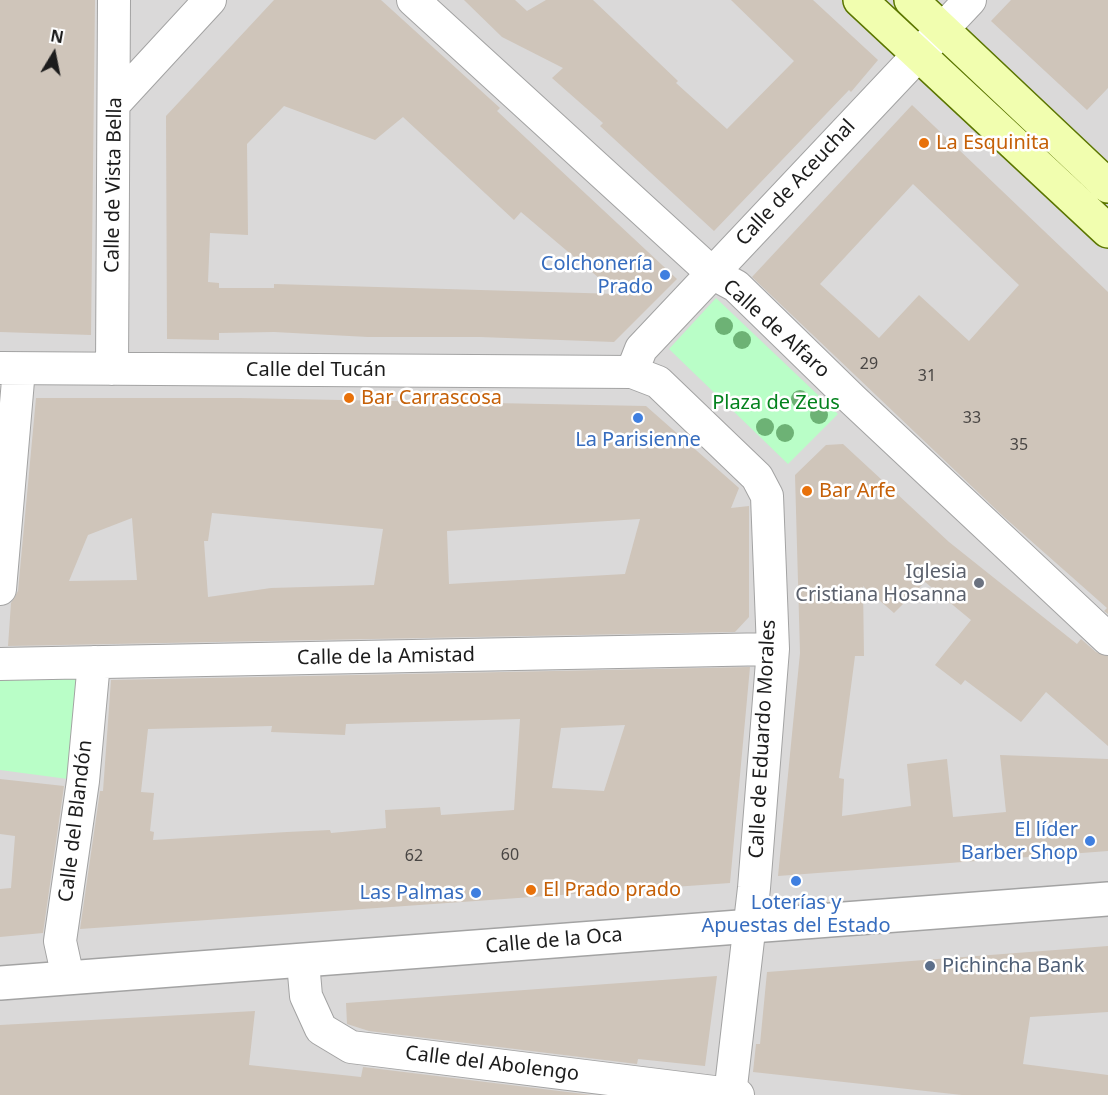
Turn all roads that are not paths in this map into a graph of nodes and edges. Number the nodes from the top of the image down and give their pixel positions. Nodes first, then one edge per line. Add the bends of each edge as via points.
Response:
1 (114, 0) edge
2 (210, 0) edge
3 (413, 0) edge
4 (860, 0) edge
5 (911, 0) edge
6 (970, 0) edge
7 (943, 30) junction
8 (919, 56) junction
9 (115, 104) junction
10 (1108, 186) edge
11 (1108, 231) edge
12 (712, 273) junction
13 (9, 368) edge
14 (112, 369) junction
15 (632, 372) junction
16 (0, 590) edge
17 (1108, 639) edge
18 (772, 649) junction
19 (94, 662) junction
20 (0, 664) edge
21 (1108, 899) edge
22 (750, 926) junction
23 (303, 962) junction
24 (68, 978) junction
25 (0, 983) edge
26 (733, 1095) edge

1 - 9 street, Calle de Vista Bella
2 - 9 street
3 - 12 street, Calle de Alfaro
4 - 8 main road
5 - 7 main road
6 - 7 street, Calle de Aceuchal
7 - 8 street, Calle de Aceuchal
7 - 10 main road
8 - 11 main road
8 - 12 street, Calle de Aceuchal
9 - 14 street, Calle de Vista Bella
12 - 15 street, Calle de Aceuchal via 641,349
12 - 17 street, Calle de Alfaro via 736,286
13 - 14 street, Calle del Tucán
13 - 16 street
14 - 15 street, Calle del Tucán
15 - 18 street, Calle de Eduardo Morales via 658,382 757,477 767,496
18 - 19 street, Calle de la Amistad
18 - 22 street, Calle de Eduardo Morales
19 - 20 street, Calle de la Amistad
19 - 24 street, Calle del Blandón via 83,781 60,940
21 - 22 street, Calle de la Oca
22 - 23 street, Calle de la Oca
22 - 26 street, Calle de Eduardo Morales
23 - 24 street, Calle de la Oca
23 - 26 street, Calle del Abolengo via 306,996 321,1029 351,1047
24 - 25 street, Calle de la Oca

